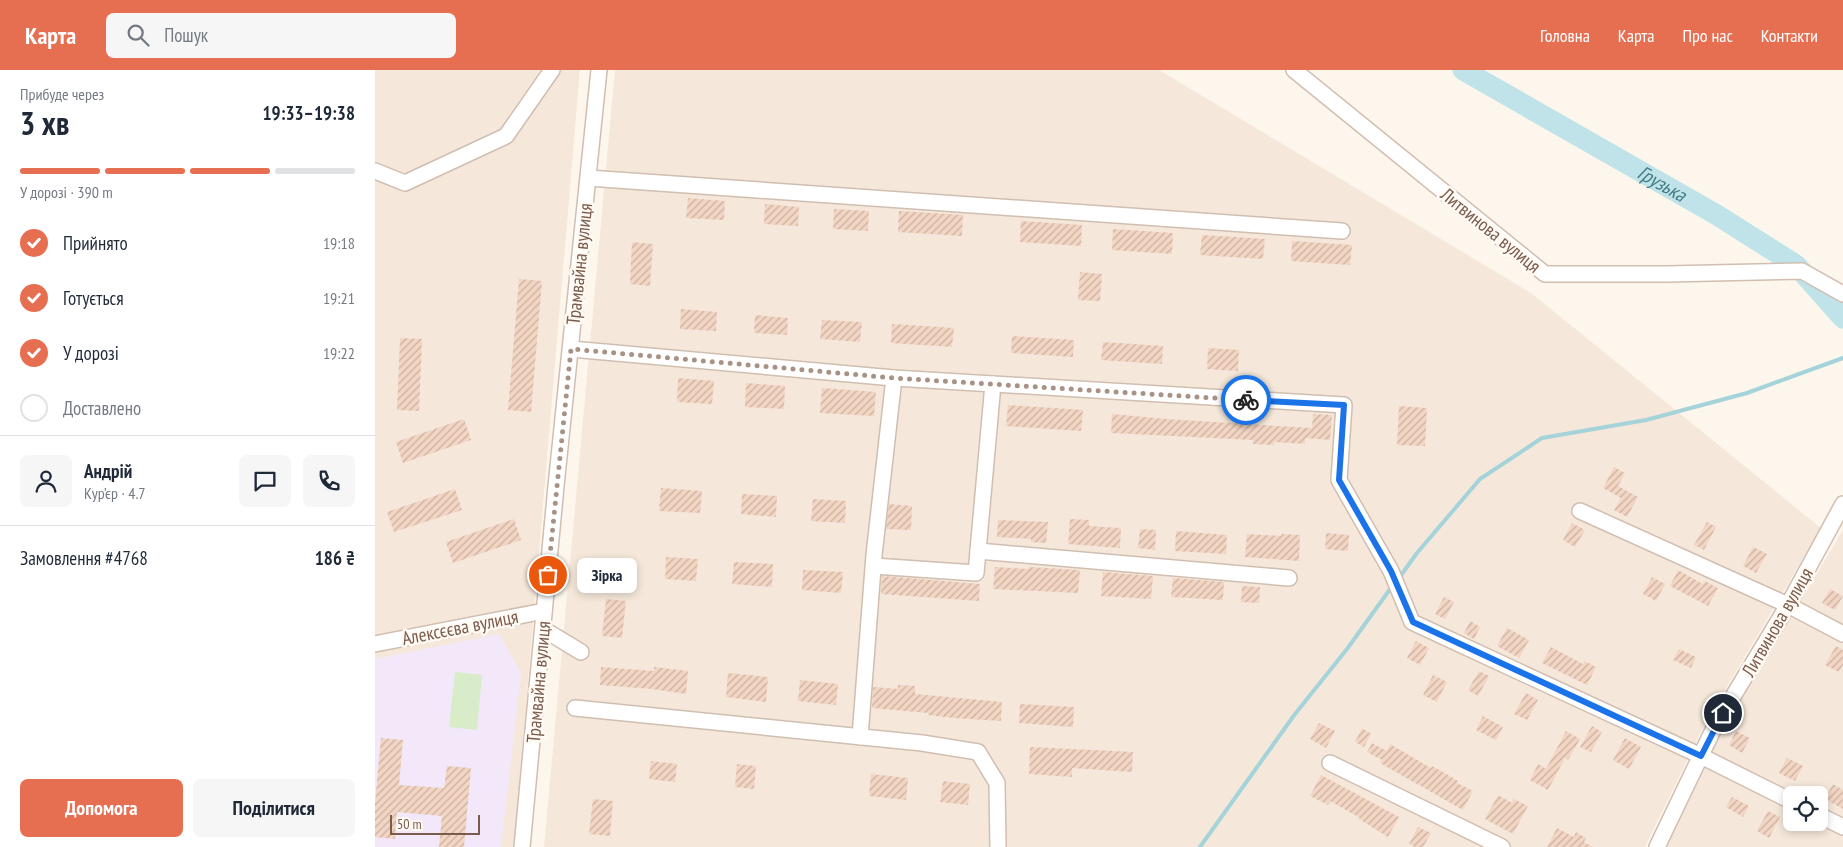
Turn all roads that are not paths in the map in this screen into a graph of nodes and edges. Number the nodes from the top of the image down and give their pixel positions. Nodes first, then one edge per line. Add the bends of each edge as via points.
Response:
1 (552, 70) edge
2 (599, 70) edge
3 (1294, 70) edge
4 (375, 171) edge
5 (588, 178) junction
6 (1342, 231) dead end
7 (1843, 294) edge
8 (571, 349) junction
9 (894, 378) junction
10 (993, 384) junction
11 (1843, 504) edge
12 (1580, 511) dead end
13 (979, 551) junction
14 (874, 566) junction
15 (1289, 578) dead end
16 (1788, 605) junction
17 (545, 611) junction
18 (543, 629) junction
19 (1843, 634) edge
20 (375, 644) edge
21 (581, 652) dead end
22 (575, 708) dead end
23 (860, 737) junction
24 (1701, 756) junction
25 (1330, 763) dead end
26 (1783, 797) edge
27 (1828, 820) edge
28 (1843, 827) edge
29 (522, 847) edge
30 (998, 847) edge
31 (1502, 847) edge
32 (1657, 847) edge

1 - 4 street via 506,136 405,183
2 - 5 street, Трамвайна вулиця
3 - 7 street, Литвинова вулиця via 1545,274 1802,271
5 - 6 street
5 - 8 street, Трамвайна вулиця
8 - 9 street
8 - 17 street, Трамвайна вулиця
9 - 10 street
9 - 14 street
10 - 13 street
10 - 24 street via 1344,405 1339,480 1391,571 1413,622
11 - 16 street, Литвинова вулиця
12 - 16 street
13 - 14 street via 976,573
13 - 15 street
14 - 23 street
16 - 19 street
16 - 24 street, Литвинова вулиця via 1714,728
17 - 18 street, Трамвайна вулиця
17 - 20 street, Алексєєва вулиця
18 - 21 street
18 - 29 street, Трамвайна вулиця
22 - 23 street
23 - 30 street via 978,752 997,783
24 - 26 street
24 - 32 street, Литвинова вулиця
25 - 31 street
27 - 28 street

